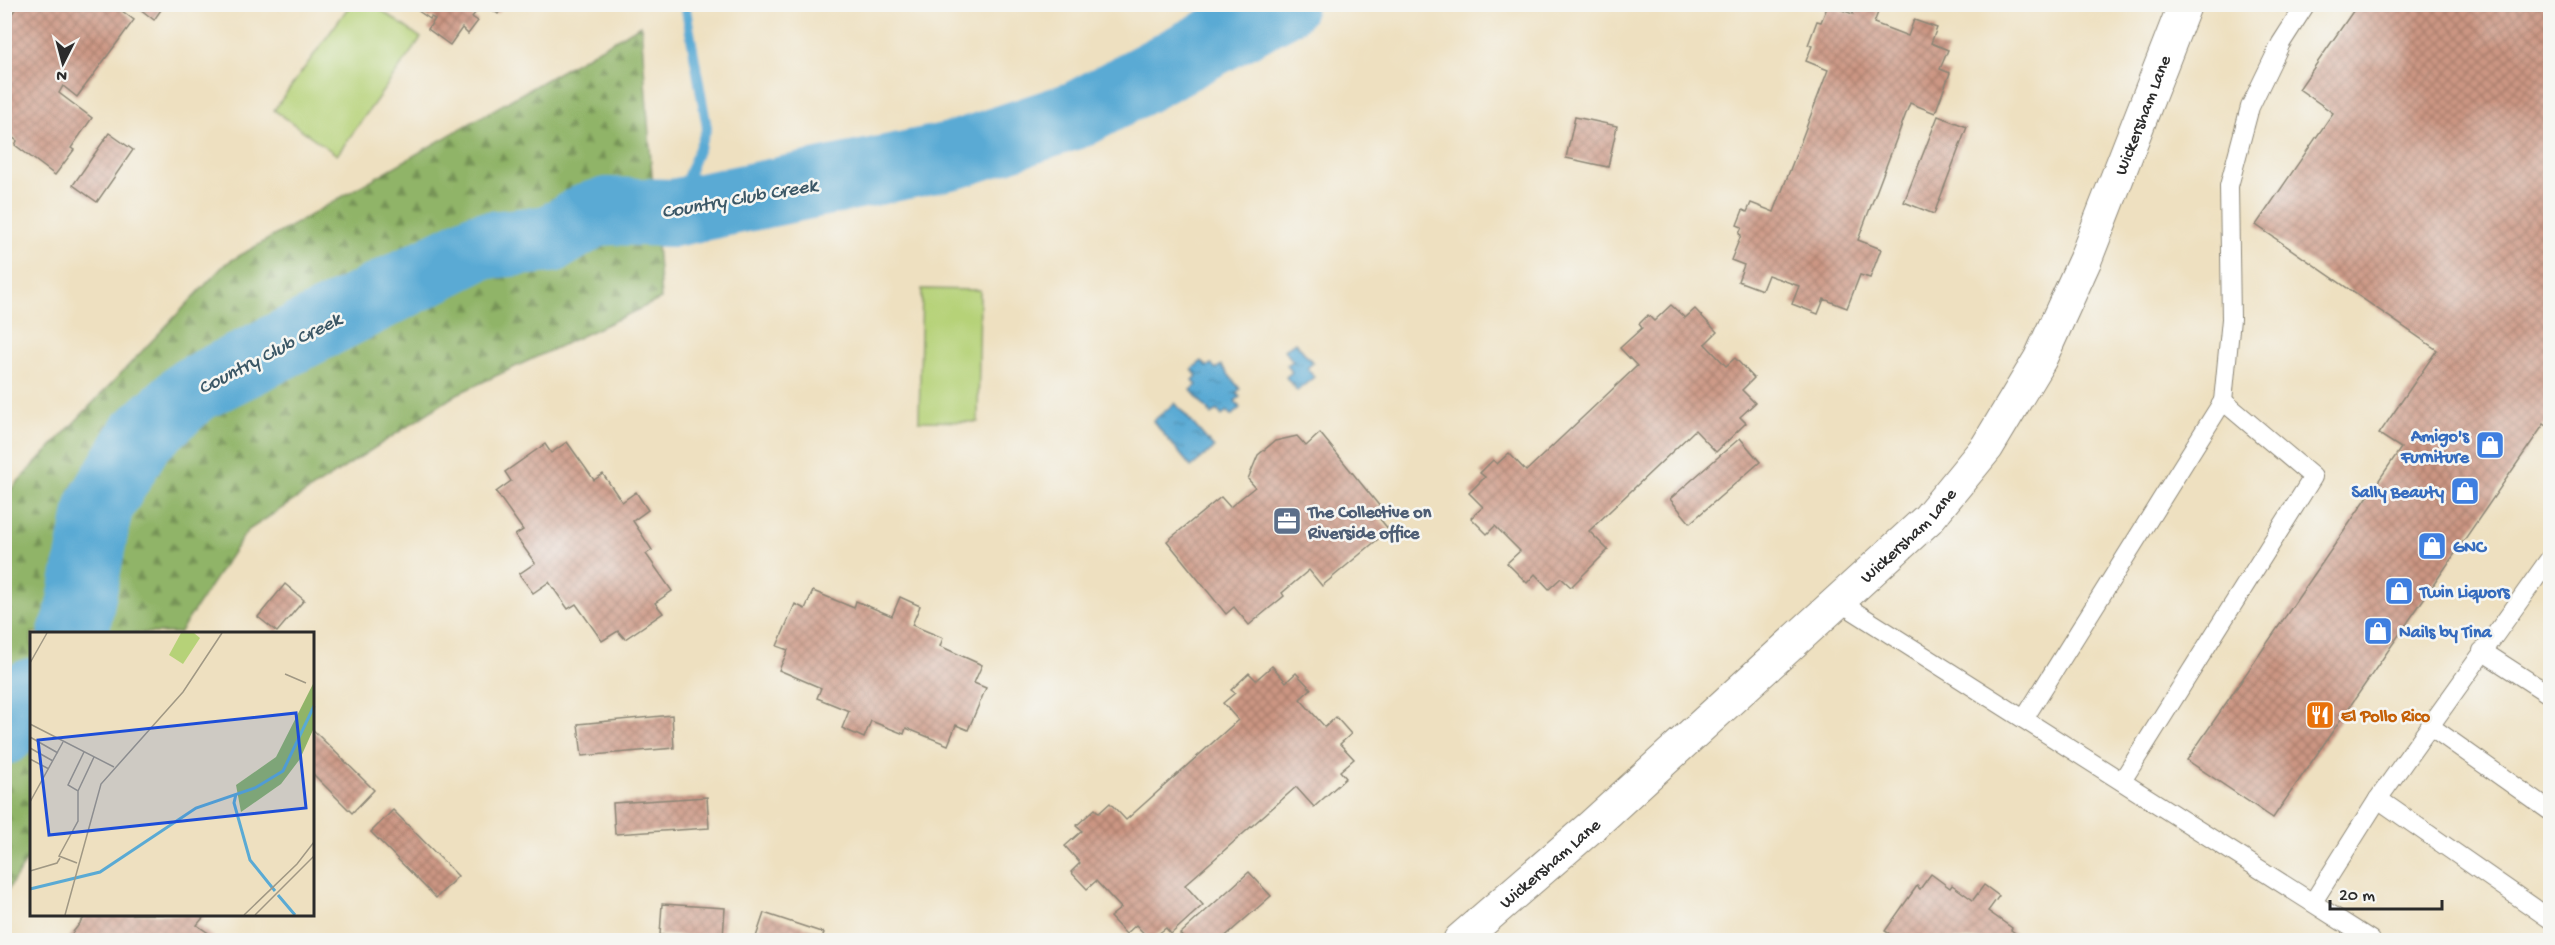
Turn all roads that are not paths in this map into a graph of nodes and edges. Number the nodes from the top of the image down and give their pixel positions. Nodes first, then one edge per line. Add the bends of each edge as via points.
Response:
1 (2186, 4) edge
2 (2306, 4) edge
3 (2223, 400) junction
4 (2550, 558) edge
5 (2544, 580) edge
6 (1838, 601) junction
7 (2482, 651) junction
8 (2550, 695) edge
9 (2024, 719) junction
10 (2430, 726) junction
11 (2122, 781) junction
12 (2378, 800) junction
13 (2550, 811) edge
14 (2313, 902) junction
15 (2550, 919) edge
16 (1460, 940) edge
17 (2371, 940) edge

1 - 6 street, Wickersham Lane via 2085,260 2040,360 1987,447 1928,519
2 - 3 lane via 2281,43 2250,107 2229,186 2231,319
3 - 9 lane
3 - 11 lane via 2313,477
4 - 5 lane
5 - 7 lane
6 - 9 lane
6 - 16 street, Wickersham Lane via 1593,825
7 - 8 lane
7 - 10 lane
9 - 11 lane
10 - 12 lane
10 - 13 lane
11 - 14 lane
12 - 14 lane
12 - 15 lane
14 - 17 lane

